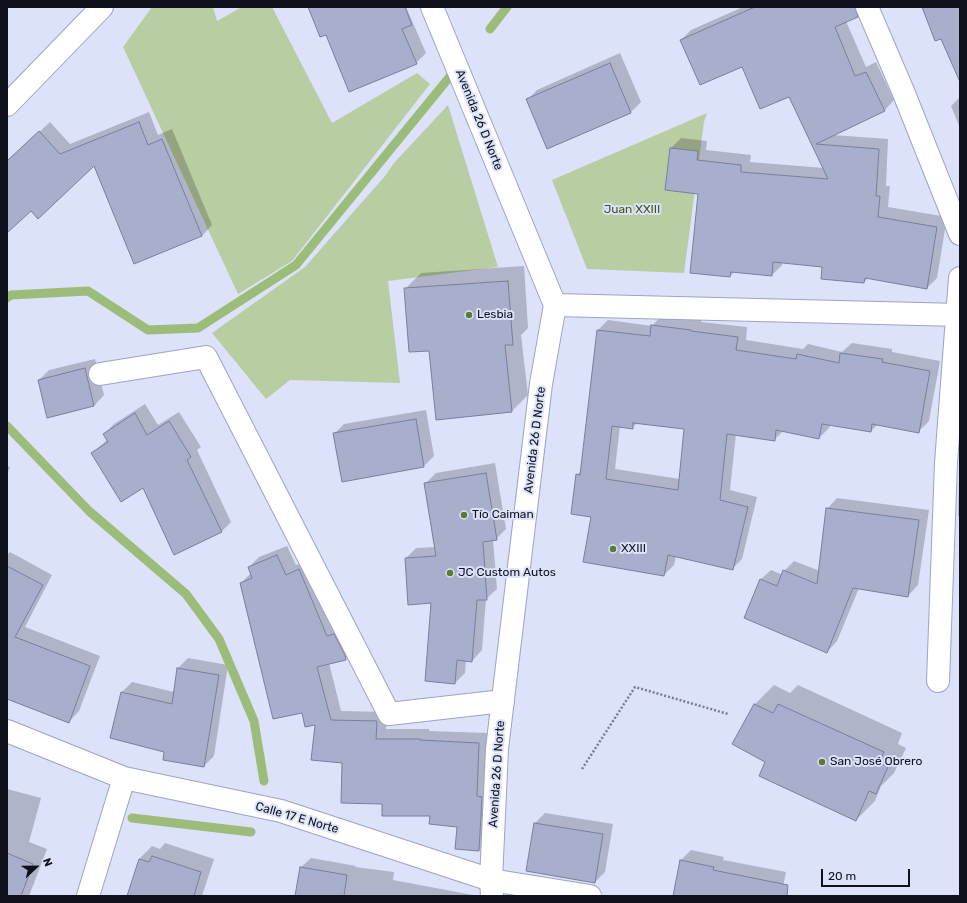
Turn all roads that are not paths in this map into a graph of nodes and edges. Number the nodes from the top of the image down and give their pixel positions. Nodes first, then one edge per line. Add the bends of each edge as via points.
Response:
1 (102, 7) edge
2 (432, 7) edge
3 (867, 7) edge
4 (7, 105) edge
5 (960, 234) edge
6 (960, 278) edge
7 (555, 305) junction
8 (958, 314) edge
9 (100, 374) dead end
10 (938, 680) dead end
11 (503, 701) junction
12 (7, 731) edge
13 (124, 778) junction
14 (492, 888) edge
15 (88, 896) edge
16 (590, 896) edge

1 - 4 street
2 - 7 street, Avenida 26 D Norte
3 - 5 street
6 - 8 street
7 - 8 street
7 - 11 street, Avenida 26 D Norte via 541,384
8 - 10 street via 946,463
9 - 11 street via 206,357 389,714
11 - 14 street, Avenida 26 D Norte via 497,749
12 - 13 street, Calle 17 E Norte
13 - 14 street, Calle 17 E Norte via 281,811
13 - 15 street
14 - 16 street, Calle 17 E Norte

